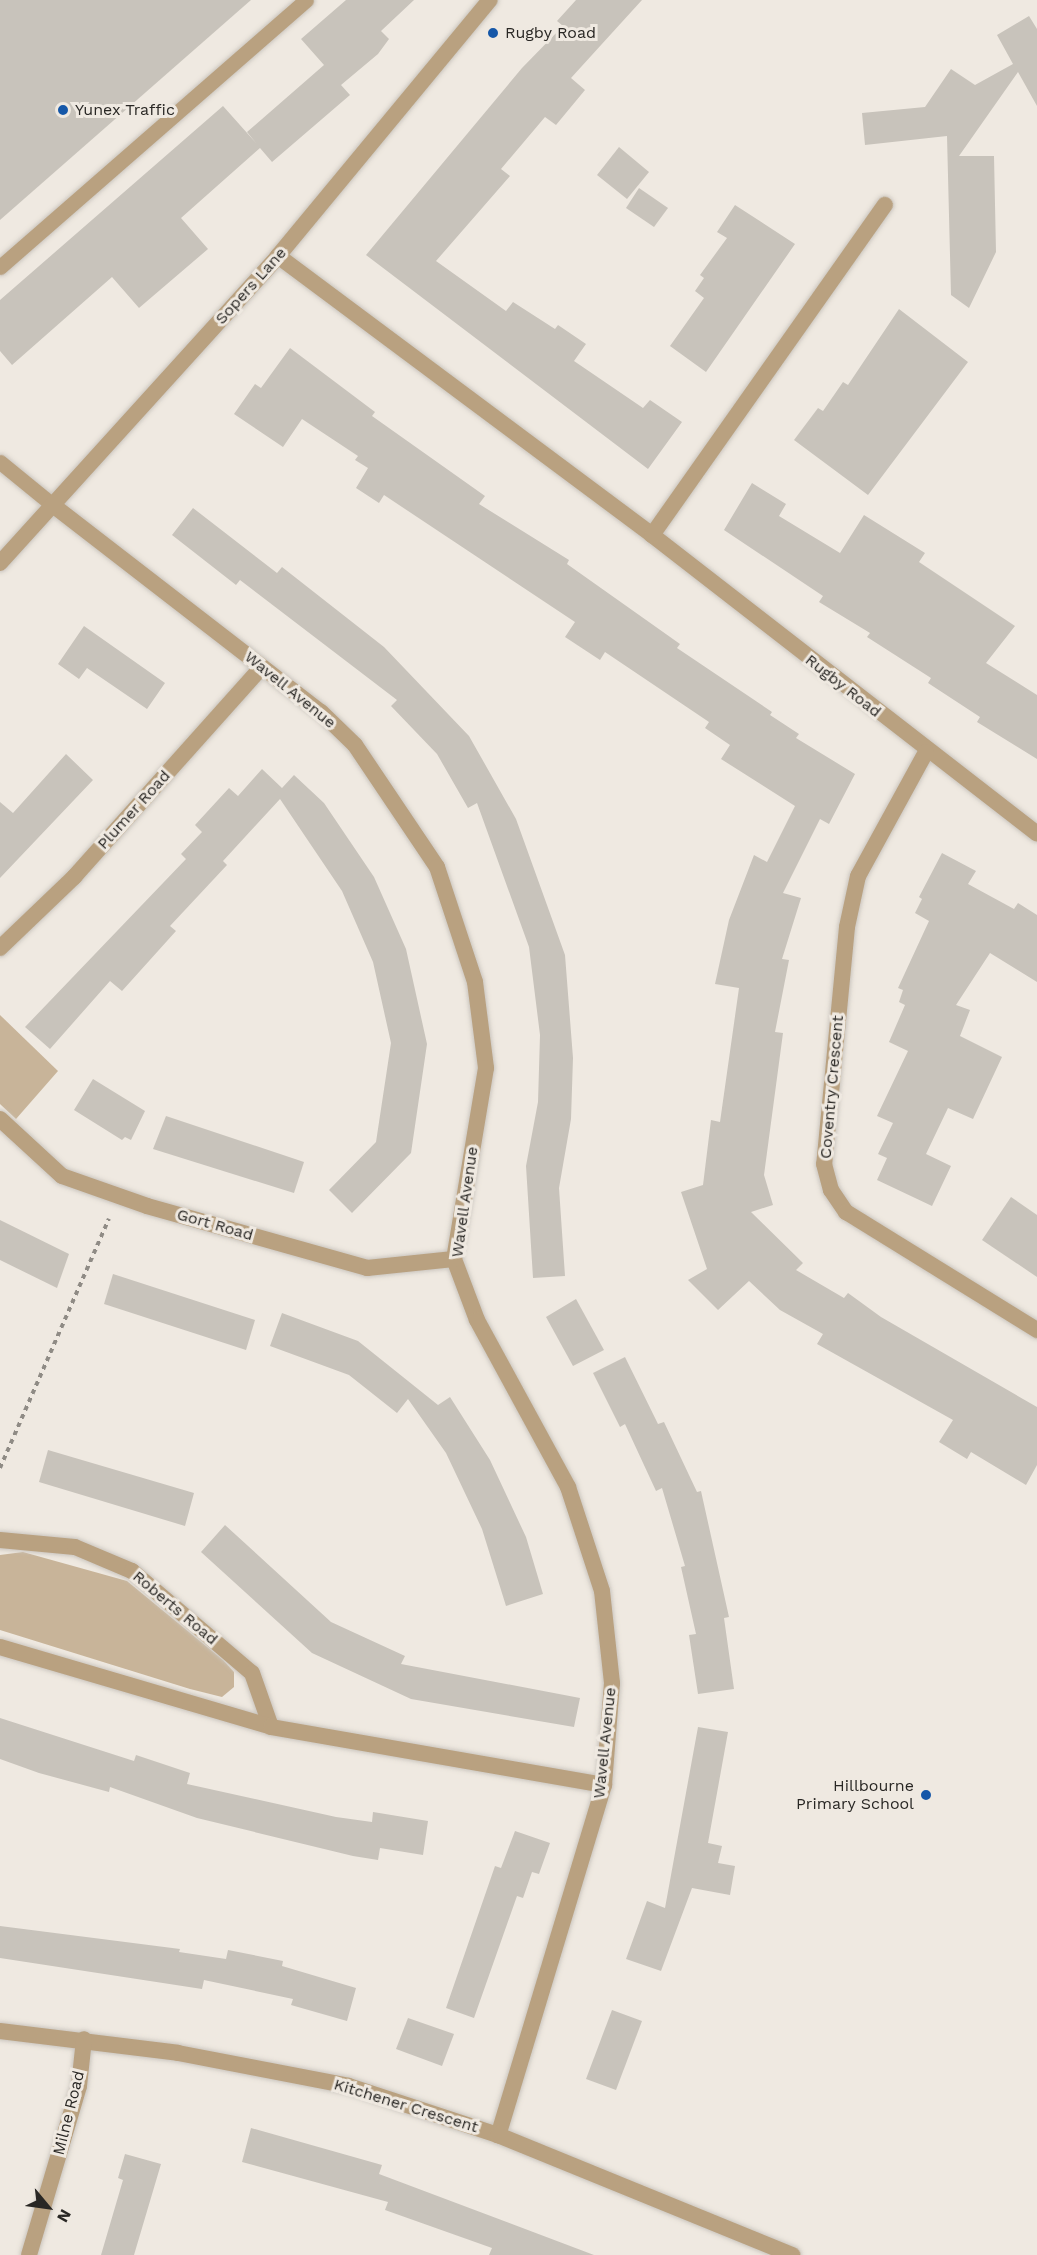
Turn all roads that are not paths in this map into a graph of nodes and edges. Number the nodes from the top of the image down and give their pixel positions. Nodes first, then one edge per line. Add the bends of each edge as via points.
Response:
1 (306, 0) edge
2 (490, 0) edge
3 (885, 205) dead end
4 (278, 256) junction
5 (0, 267) edge
6 (0, 462) edge
7 (54, 506) junction
8 (652, 535) junction
9 (0, 563) edge
10 (262, 667) junction
11 (926, 752) junction
12 (1037, 834) edge
13 (0, 948) edge
14 (0, 1119) edge
15 (454, 1260) junction
16 (1037, 1330) edge
17 (0, 1540) edge
18 (0, 1647) edge
19 (271, 1727) junction
20 (603, 1785) junction
21 (0, 2031) edge
22 (84, 2039) junction
23 (498, 2135) junction
24 (29, 2255) edge
25 (792, 2255) edge

1 - 5 lane
2 - 4 street, Sopers Lane
3 - 8 street
4 - 7 street, Sopers Lane
4 - 8 street, Rugby Road
6 - 7 lane
7 - 9 street, Sopers Lane
7 - 10 street, Wavell Avenue
8 - 11 street, Rugby Road
10 - 13 street, Plumer Road via 74,877
10 - 15 street, Wavell Avenue via 321,712 381,781 437,867 476,981 486,1068
11 - 12 street, Rugby Road
11 - 16 street, Coventry Crescent via 858,876 847,927 824,1164 831,1190 846,1212
14 - 15 street, Gort Road via 62,1176 119,1196 367,1268
15 - 20 street, Wavell Avenue via 477,1320 568,1487 602,1591 612,1683
17 - 19 street, Roberts Road via 75,1547 132,1571 252,1673
18 - 19 street
19 - 20 street
20 - 23 street, Wavell Avenue
21 - 22 street, Kitchener Crescent
22 - 23 street, Kitchener Crescent via 288,2072
22 - 24 street, Milne Road via 79,2086
23 - 25 street, Kitchener Crescent

